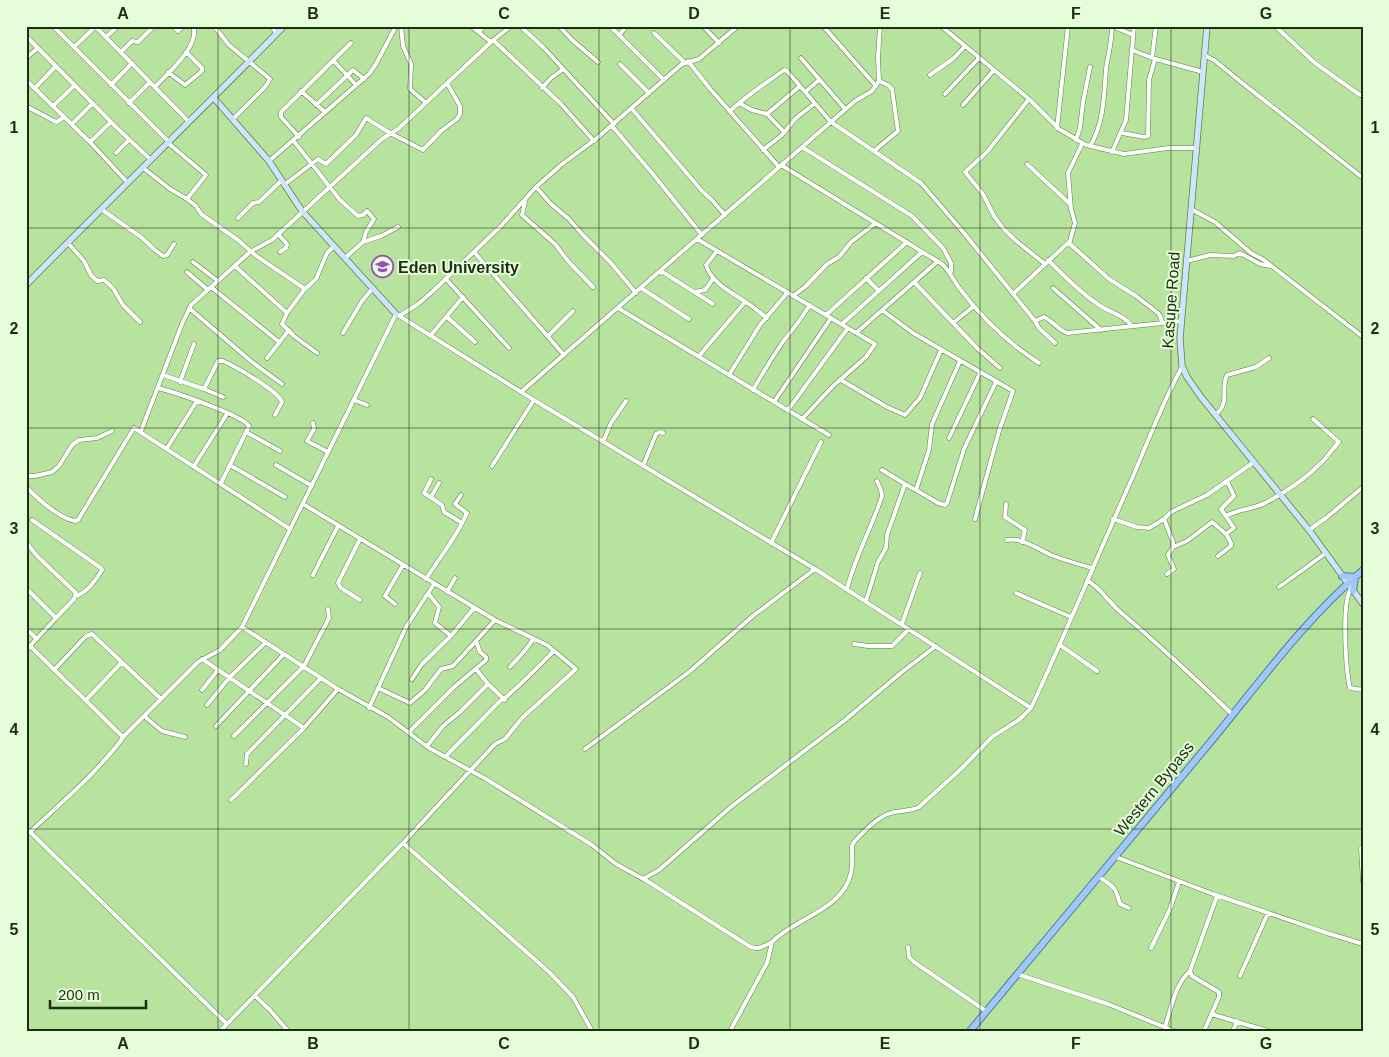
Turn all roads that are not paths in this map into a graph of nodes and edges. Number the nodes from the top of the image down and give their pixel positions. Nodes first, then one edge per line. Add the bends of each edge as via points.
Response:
1 (95, 26) edge
2 (118, 26) edge
3 (154, 26) edge
4 (173, 26) edge
5 (184, 26) edge
6 (193, 26) edge
7 (214, 26) edge
8 (273, 26) edge
9 (284, 26) edge
10 (396, 26) edge
11 (401, 26) edge
12 (471, 26) edge
13 (484, 26) edge
14 (511, 26) edge
15 (520, 26) edge
16 (559, 26) edge
17 (610, 26) edge
18 (627, 26) edge
19 (704, 26) edge
20 (738, 26) edge
21 (823, 26) edge
22 (880, 26) edge
23 (941, 26) edge
24 (1068, 26) edge
25 (1112, 26) edge
26 (1134, 26) edge
27 (1156, 26) edge
28 (1207, 26) edge
29 (1275, 26) edge
30 (56, 27) edge
31 (479, 32) junction
32 (654, 33) dead end
33 (276, 35) junction
34 (619, 35) junction
35 (1133, 35) junction
36 (26, 36) edge
37 (106, 37) junction
38 (492, 41) junction
39 (719, 42) junction
40 (350, 44) dead end
41 (965, 46) junction
42 (74, 47) junction
43 (38, 48) junction
44 (1132, 50) junction
45 (121, 52) junction
46 (186, 52) junction
47 (1204, 55) junction
48 (26, 58) edge
49 (801, 58) dead end
50 (979, 58) junction
51 (1154, 59) junction
52 (333, 60) junction
53 (249, 61) junction
54 (598, 62) dead end
55 (686, 62) junction
56 (132, 64) junction
57 (620, 64) dead end
58 (56, 66) junction
59 (1090, 67) dead end
60 (562, 70) junction
61 (994, 70) junction
62 (168, 72) junction
63 (1203, 72) junction
64 (930, 75) dead end
65 (346, 76) junction
66 (364, 79) junction
67 (26, 80) edge
68 (664, 80) junction
69 (819, 80) junction
70 (879, 81) junction
71 (150, 82) junction
72 (447, 83) junction
73 (75, 85) junction
74 (112, 85) junction
75 (356, 85) junction
76 (800, 86) junction
77 (876, 86) junction
78 (155, 87) junction
79 (34, 88) junction
80 (542, 88) junction
81 (301, 91) junction
82 (804, 92) junction
83 (649, 93) junction
84 (945, 94) dead end
85 (1360, 95) dead end
86 (213, 98) junction
87 (1029, 99) junction
88 (425, 102) junction
89 (93, 103) junction
90 (129, 103) junction
91 (739, 103) junction
92 (316, 104) junction
93 (814, 104) junction
94 (963, 105) dead end
95 (26, 106) edge
96 (53, 106) junction
97 (632, 109) junction
98 (845, 109) junction
99 (730, 111) junction
100 (325, 112) junction
101 (767, 114) junction
102 (64, 117) junction
103 (233, 120) junction
104 (111, 122) junction
105 (189, 122) junction
106 (831, 122) junction
107 (72, 124) junction
108 (613, 125) junction
109 (1057, 128) junction
110 (784, 132) junction
111 (1122, 133) junction
112 (390, 134) junction
113 (299, 137) junction
114 (129, 140) junction
115 (293, 140) junction
116 (1076, 140) junction
117 (594, 141) junction
118 (90, 142) junction
119 (168, 142) junction
120 (1082, 144) junction
121 (1090, 146) junction
122 (802, 147) junction
123 (1196, 148) junction
124 (763, 150) junction
125 (874, 151) junction
126 (1112, 152) junction
127 (116, 153) dead end
128 (150, 159) junction
129 (269, 162) junction
130 (312, 164) junction
131 (1027, 164) dead end
132 (780, 166) junction
133 (142, 168) junction
134 (1363, 178) edge
135 (128, 182) junction
136 (283, 183) junction
137 (329, 186) junction
138 (536, 187) junction
139 (187, 199) junction
140 (525, 200) junction
141 (1070, 204) junction
142 (101, 209) junction
143 (1191, 209) junction
144 (302, 211) junction
145 (725, 215) junction
146 (238, 218) dead end
147 (876, 223) junction
148 (398, 227) dead end
149 (278, 234) junction
150 (702, 235) junction
151 (697, 239) junction
152 (68, 242) junction
153 (363, 242) junction
154 (906, 242) junction
155 (1069, 243) junction
156 (174, 244) dead end
157 (334, 246) junction
158 (252, 251) junction
159 (717, 251) junction
160 (280, 252) dead end
161 (474, 252) junction
162 (922, 252) junction
163 (345, 258) junction
164 (938, 261) junction
165 (1187, 261) junction
166 (193, 262) dead end
167 (1047, 262) junction
168 (235, 266) junction
169 (1270, 266) junction
170 (661, 271) junction
171 (188, 272) dead end
172 (950, 273) junction
173 (713, 278) junction
174 (866, 278) junction
175 (446, 279) junction
176 (218, 281) junction
177 (914, 282) junction
178 (26, 285) edge
179 (593, 287) dead end
180 (373, 288) junction
181 (642, 288) junction
182 (1053, 288) dead end
183 (209, 289) junction
184 (305, 289) junction
185 (879, 291) junction
186 (694, 292) junction
187 (788, 292) junction
188 (636, 293) junction
189 (1013, 294) junction
190 (793, 296) junction
191 (463, 298) junction
192 (746, 302) junction
193 (713, 304) dead end
194 (810, 305) junction
195 (974, 306) junction
196 (189, 308) junction
197 (618, 308) junction
198 (882, 310) junction
199 (573, 311) dead end
200 (288, 313) junction
201 (398, 315) junction
202 (826, 315) junction
203 (447, 317) junction
204 (766, 318) junction
205 (831, 318) junction
206 (689, 319) dead end
207 (1035, 321) junction
208 (1182, 321) junction
209 (140, 322) dead end
210 (1162, 322) junction
211 (953, 323) junction
212 (842, 324) junction
213 (1132, 326) junction
214 (848, 328) junction
215 (289, 330) junction
216 (1101, 330) junction
217 (343, 333) dead end
218 (856, 333) junction
219 (430, 336) junction
220 (548, 336) junction
221 (1363, 337) edge
222 (279, 342) junction
223 (475, 342) dead end
224 (1055, 343) dead end
225 (194, 344) dead end
226 (508, 348) dead end
227 (941, 350) junction
228 (317, 353) dead end
229 (564, 355) junction
230 (699, 356) junction
231 (267, 358) dead end
232 (1269, 358) dead end
233 (960, 361) junction
234 (1039, 364) dead end
235 (1182, 366) junction
236 (1000, 368) dead end
237 (980, 373) junction
238 (729, 374) junction
239 (163, 375) junction
240 (841, 380) junction
241 (180, 382) junction
242 (996, 382) junction
243 (282, 384) dead end
244 (158, 388) junction
245 (204, 389) junction
246 (754, 390) junction
247 (521, 392) junction
248 (223, 397) dead end
249 (354, 400) junction
250 (534, 400) junction
251 (197, 401) junction
252 (626, 401) dead end
253 (774, 402) junction
254 (367, 405) dead end
255 (788, 410) junction
256 (227, 414) junction
257 (275, 415) dead end
258 (1215, 416) junction
259 (802, 419) junction
260 (1313, 419) dead end
261 (313, 423) dead end
262 (112, 431) dead end
263 (141, 431) junction
264 (246, 432) junction
265 (664, 434) dead end
266 (829, 435) dead end
267 (949, 438) dead end
268 (603, 442) junction
269 (821, 442) dead end
270 (167, 448) junction
271 (280, 451) dead end
272 (328, 452) junction
273 (1254, 462) junction
274 (230, 465) junction
275 (276, 465) dead end
276 (194, 466) junction
277 (492, 466) dead end
278 (643, 466) junction
279 (882, 470) dead end
280 (26, 476) edge
281 (431, 478) dead end
282 (877, 481) dead end
283 (1228, 481) junction
284 (439, 483) dead end
285 (221, 484) junction
286 (905, 484) junction
287 (312, 486) junction
288 (26, 487) edge
289 (1363, 487) edge
290 (916, 490) junction
291 (1280, 494) junction
292 (461, 495) dead end
293 (285, 497) dead end
294 (431, 497) junction
295 (303, 504) junction
296 (1006, 504) dead end
297 (1226, 516) junction
298 (975, 518) dead end
299 (1113, 519) junction
300 (1164, 519) junction
301 (32, 520) dead end
302 (462, 523) junction
303 (338, 526) junction
304 (290, 530) junction
305 (1308, 530) junction
306 (1226, 534) junction
307 (360, 540) junction
308 (1007, 540) dead end
309 (26, 542) edge
310 (1022, 542) junction
311 (771, 543) junction
312 (1173, 547) junction
313 (1326, 553) junction
314 (1218, 556) dead end
315 (403, 565) junction
316 (1092, 568) junction
317 (815, 569) junction
318 (1363, 570) edge
319 (920, 573) dead end
320 (1167, 574) dead end
321 (313, 575) dead end
322 (1342, 576) junction
323 (1355, 577) junction
324 (454, 578) dead end
325 (426, 579) junction
326 (1087, 580) junction
327 (434, 584) junction
328 (1279, 587) dead end
329 (26, 588) edge
330 (1351, 588) junction
331 (847, 589) junction
332 (1341, 589) junction
333 (428, 592) junction
334 (447, 592) junction
335 (1016, 593) dead end
336 (75, 596) junction
337 (360, 600) dead end
338 (866, 601) junction
339 (395, 604) dead end
340 (1363, 604) edge
341 (474, 608) junction
342 (328, 609) dead end
343 (1071, 617) junction
344 (56, 618) junction
345 (495, 620) junction
346 (902, 624) junction
347 (242, 627) junction
348 (26, 629) edge
349 (909, 629) junction
350 (451, 636) junction
351 (37, 639) junction
352 (533, 639) junction
353 (476, 641) junction
354 (266, 642) junction
355 (854, 644) dead end
356 (1060, 645) junction
357 (30, 646) junction
358 (936, 646) junction
359 (26, 650) edge
360 (554, 651) junction
361 (284, 654) junction
362 (202, 659) junction
363 (122, 662) junction
364 (304, 666) junction
365 (510, 667) dead end
366 (476, 669) junction
367 (54, 670) junction
368 (218, 670) junction
369 (1097, 671) dead end
370 (229, 678) junction
371 (320, 678) junction
372 (412, 680) dead end
373 (488, 684) junction
374 (378, 688) junction
375 (338, 689) junction
376 (202, 690) dead end
377 (1363, 690) edge
378 (247, 691) junction
379 (161, 699) junction
380 (86, 700) junction
381 (505, 700) junction
382 (266, 703) junction
383 (206, 705) dead end
384 (369, 708) junction
385 (1031, 708) junction
386 (284, 715) junction
387 (1232, 715) junction
388 (144, 716) junction
389 (216, 726) dead end
390 (304, 728) junction
391 (409, 732) junction
392 (234, 736) dead end
393 (123, 737) junction
394 (185, 737) dead end
395 (427, 746) junction
396 (585, 749) dead end
397 (445, 757) junction
398 (246, 764) dead end
399 (461, 765) junction
400 (469, 771) junction
401 (462, 779) junction
402 (232, 800) dead end
403 (26, 828) edge
404 (30, 832) junction
405 (403, 843) junction
406 (1361, 848) dead end
407 (1116, 857) junction
408 (1099, 877) junction
409 (643, 879) junction
410 (1179, 882) junction
411 (1363, 882) edge
412 (1217, 896) junction
413 (1129, 908) dead end
414 (1268, 913) junction
415 (772, 942) junction
416 (1363, 944) edge
417 (908, 948) dead end
418 (1151, 948) dead end
419 (1190, 971) junction
420 (1017, 974) junction
421 (1240, 976) dead end
422 (255, 996) junction
423 (986, 1011) junction
424 (1211, 1014) junction
425 (1237, 1021) junction
426 (227, 1024) junction
427 (1165, 1027) junction
428 (220, 1031) edge
429 (288, 1031) edge
430 (592, 1031) edge
431 (730, 1031) edge
432 (970, 1031) edge
433 (1174, 1031) edge
434 (1204, 1031) edge
435 (1233, 1031) edge
436 (1268, 1031) edge

1 - 37 street
1 - 42 street
2 - 37 street
3 - 45 street via 138,42 132,42
4 - 5 street via 178,31
6 - 46 street via 193,40
7 - 53 street
8 - 33 street
9 - 33 street
10 - 66 street via 376,64
11 - 88 street via 403,46 411,64 410,90
12 - 31 street
13 - 31 street
14 - 38 street
15 - 60 street
16 - 54 street
17 - 34 street
18 - 34 street
19 - 39 street
20 - 39 street
21 - 77 street
22 - 70 street
23 - 41 street
24 - 109 street
25 - 35 street
25 - 121 street via 1099,130
26 - 35 street
27 - 51 street
28 - 47 street, Kasupe Road
29 - 85 street via 1315,62
30 - 42 street
31 - 38 street
32 - 55 street
33 - 53 street
34 - 68 street
35 - 44 street
36 - 43 street
37 - 45 street
38 - 72 street
38 - 80 street
39 - 55 street via 699,59
40 - 52 street
41 - 50 street
41 - 64 street
42 - 74 street
43 - 48 street
43 - 58 street
44 - 51 street
44 - 111 street via 1126,124
45 - 56 street
46 - 62 street
46 - 62 street via 202,71 185,85
47 - 63 street, Kasupe Road
47 - 134 street
49 - 69 street
50 - 61 street
50 - 84 street
51 - 63 street
51 - 111 street via 1149,80 1148,136
52 - 65 street
52 - 81 street
53 - 86 street
53 - 103 street via 270,80
55 - 68 street
55 - 99 street
56 - 71 street
56 - 74 street
57 - 83 street
58 - 73 street
58 - 79 street
59 - 116 street
60 - 80 street
60 - 108 street
61 - 87 street
61 - 94 street
62 - 78 street
63 - 123 street, Kasupe Road
65 - 66 street via 354,70
65 - 75 street
65 - 92 street
66 - 75 street
67 - 79 street
68 - 83 street
69 - 82 street
69 - 98 street
70 - 77 street
70 - 125 street via 888,84 892,90 898,131
71 - 78 street
71 - 90 street
72 - 88 street
72 - 112 street via 460,106 460,114 423,150
73 - 89 street
73 - 96 street
74 - 90 street
75 - 100 street
76 - 82 street
76 - 91 street via 784,70
76 - 101 street
77 - 98 street
78 - 105 street
79 - 96 street
80 - 117 street
81 - 92 street
81 - 113 street via 280,114 285,124
82 - 93 street
83 - 97 street
86 - 103 street
86 - 105 street
87 - 109 street
87 - 167 street via 966,173 1002,227
88 - 112 street
89 - 104 street
89 - 107 street
90 - 119 street
91 - 99 street
91 - 101 street
92 - 100 street
93 - 106 street
93 - 110 street
95 - 102 street via 56,122
96 - 102 street
97 - 108 street
97 - 145 street
98 - 106 street
99 - 124 street
100 - 113 street
101 - 110 street
102 - 107 street
103 - 129 street
104 - 114 street
104 - 118 street
105 - 119 street
106 - 122 street
106 - 125 street
107 - 118 street
108 - 117 street
108 - 150 street
109 - 116 street
110 - 124 street
111 - 126 street
112 - 130 street via 366,118 356,134 325,164 319,159
112 - 137 street
113 - 115 street
114 - 127 street
114 - 128 street
115 - 129 street
115 - 130 street
116 - 120 street
117 - 138 street via 566,160
118 - 135 street
119 - 128 street
119 - 139 street via 206,175
120 - 121 street
120 - 141 street via 1068,171
121 - 126 street
122 - 132 street
122 - 172 street via 912,216 943,248 951,263
123 - 126 street via 1128,154
123 - 143 street, Kasupe Road
124 - 132 street
125 - 189 street via 921,183
128 - 133 street
129 - 136 street
130 - 136 street
130 - 137 street
131 - 141 street
132 - 145 street
132 - 147 street
133 - 135 street
133 - 139 street
135 - 142 street
136 - 144 street
136 - 146 street via 253,203
137 - 144 street
137 - 153 street via 358,216 367,211 374,219
138 - 140 street
138 - 188 street
139 - 158 street via 201,214
140 - 161 street
140 - 179 street via 522,216 555,244
141 - 155 street via 1075,223
142 - 152 street
142 - 156 street via 163,256
143 - 165 street, Kasupe Road
143 - 169 street via 1215,222
144 - 149 street
144 - 157 street
145 - 150 street
147 - 154 street
147 - 190 street
148 - 153 street
149 - 158 street
149 - 160 street via 287,244
150 - 151 street
151 - 159 street
151 - 170 street
152 - 178 street
152 - 209 street via 92,277 111,286 123,305
153 - 163 street
154 - 162 street
154 - 174 street
155 - 167 street
155 - 210 street via 1112,281 1158,313
157 - 163 street
157 - 184 street via 327,253 318,276
158 - 168 street
158 - 184 street
159 - 173 street via 706,265
159 - 187 street
161 - 175 street
161 - 220 street
162 - 164 street
162 - 185 street
163 - 180 street
164 - 172 street
164 - 177 street
165 - 169 street via 1240,253
165 - 208 street, Kasupe Road
166 - 176 street
167 - 189 street
167 - 213 street via 1078,290 1125,318
168 - 176 street
168 - 200 street
169 - 221 street
170 - 181 street
170 - 186 street
171 - 183 street
172 - 195 street
173 - 186 street via 705,290
173 - 192 street
174 - 185 street
174 - 202 street
175 - 191 street
175 - 201 street via 418,304
176 - 183 street
177 - 198 street
177 - 211 street
180 - 201 street
180 - 217 street
181 - 188 street
181 - 206 street
182 - 216 street
183 - 196 street
183 - 222 street
184 - 200 street
185 - 212 street
186 - 193 street
187 - 190 street
187 - 204 street
188 - 197 street
189 - 207 street
190 - 194 street
191 - 203 street
191 - 226 street
192 - 204 street
192 - 230 street
194 - 202 street
194 - 246 street via 764,370
195 - 211 street
195 - 234 street via 1002,335
196 - 239 street
196 - 243 street
197 - 229 street
197 - 230 street
198 - 218 street
198 - 227 street
199 - 220 street
200 - 215 street via 282,324
201 - 219 street
201 - 249 street
202 - 205 street
203 - 219 street
203 - 223 street
204 - 238 street
205 - 212 street
205 - 253 street
207 - 216 street via 1044,316 1066,333
207 - 224 street
208 - 210 street
208 - 235 street, Kasupe Road
210 - 213 street
211 - 236 street
212 - 214 street
213 - 216 street
214 - 218 street
214 - 255 street
215 - 222 street
215 - 228 street
218 - 240 street via 875,345
219 - 247 street
220 - 229 street
222 - 231 street
225 - 241 street
227 - 233 street
227 - 240 street via 920,398 905,415
229 - 247 street
230 - 238 street
232 - 258 street via 1256,367 1227,375 1222,409
233 - 237 street
233 - 290 street via 932,424 929,450
235 - 258 street, Kasupe Road
235 - 299 street
237 - 242 street
237 - 267 street
238 - 246 street
239 - 241 street
239 - 244 street
240 - 259 street
241 - 245 street
242 - 290 street via 964,449 947,503 938,503
242 - 298 street via 1013,392
244 - 251 street
244 - 263 street
245 - 248 street
245 - 257 street via 218,361 223,361 280,398 282,402
246 - 253 street
247 - 250 street
249 - 254 street
249 - 272 street
250 - 268 street
250 - 277 street
251 - 256 street
251 - 270 street
252 - 268 street
253 - 255 street
255 - 259 street
256 - 264 street via 248,424
256 - 276 street
258 - 273 street, Kasupe Road
259 - 266 street
260 - 291 street via 1339,442 1320,464
261 - 272 street via 314,429 307,441
262 - 280 street via 98,438 79,440 52,472
263 - 270 street
263 - 288 street via 133,429 75,521 46,504
264 - 271 street
264 - 274 street
265 - 278 street via 658,432 655,435
268 - 278 street
269 - 311 street
270 - 276 street
272 - 287 street
273 - 283 street
273 - 291 street, Kasupe Road
274 - 285 street
274 - 293 street
275 - 287 street
276 - 285 street
278 - 311 street
279 - 286 street
281 - 294 street via 424,492
282 - 331 street via 882,490 881,498
283 - 297 street via 1234,496 1221,508
283 - 300 street
284 - 294 street
285 - 304 street
286 - 290 street
286 - 338 street
287 - 295 street
289 - 305 street
291 - 297 street via 1261,505
291 - 305 street, Kasupe Road
292 - 302 street via 455,504 467,513
294 - 302 street via 442,505 444,512
295 - 303 street
295 - 304 street
296 - 310 street via 1005,517 1025,530
297 - 306 street via 1234,528
299 - 300 street via 1147,528
299 - 316 street
300 - 312 street
301 - 336 street via 102,568 92,584
302 - 325 street via 454,541
303 - 307 street
303 - 321 street
304 - 347 street
305 - 313 street, Kasupe Road
306 - 312 street via 1212,522 1187,541
306 - 314 street via 1232,544
307 - 315 street
307 - 337 street via 338,583
308 - 310 street
309 - 336 street
310 - 316 street
311 - 317 street
312 - 320 street via 1168,553 1174,569
313 - 322 street, Kasupe Road
313 - 328 street
315 - 325 street
315 - 339 street via 385,596
316 - 326 street
317 - 331 street
317 - 396 street via 754,615 689,672
318 - 323 main road, Western Bypass
319 - 346 street
322 - 323 main road
322 - 330 street, Kasupe Road
322 - 332 main road
323 - 330 main road, Western Bypass
324 - 334 street
325 - 327 street
326 - 343 street
326 - 387 street
327 - 333 street
327 - 334 street
329 - 344 street
330 - 332 main road, Western Bypass
330 - 340 street, Kasupe Road
330 - 377 street via 1347,594 1346,620 1348,678 1350,688
331 - 338 street
332 - 387 main road, Western Bypass
333 - 350 street via 439,607 435,623
333 - 374 street via 406,626
334 - 341 street
335 - 343 street
336 - 344 street
338 - 346 street
341 - 345 street
341 - 350 street
342 - 364 street via 329,618
343 - 356 street
344 - 351 street
345 - 352 street
345 - 353 street
346 - 349 street
347 - 354 street
347 - 362 street via 220,650
348 - 351 street
349 - 355 street via 891,646
349 - 358 street
350 - 372 street via 422,664
351 - 357 street
352 - 360 street
352 - 365 street
353 - 366 street via 480,652 487,658
353 - 374 street via 453,666 441,669 410,703
354 - 361 street
354 - 370 street
356 - 369 street
356 - 385 street
357 - 359 street
357 - 367 street
358 - 385 street
358 - 409 street via 732,806 659,870
360 - 381 street
360 - 400 street via 575,670
361 - 364 street
361 - 378 street
362 - 368 street
362 - 379 street
363 - 367 street via 89,634
363 - 379 street
363 - 380 street
364 - 371 street
364 - 382 street
366 - 373 street
366 - 391 street
367 - 380 street
368 - 370 street
368 - 376 street
370 - 378 street
370 - 383 street
371 - 375 street
371 - 386 street
373 - 381 street
373 - 395 street via 443,726
374 - 384 street
375 - 384 street
375 - 390 street
378 - 382 street
378 - 389 street
379 - 388 street
380 - 393 street
381 - 397 street via 500,701
382 - 386 street
382 - 392 street
384 - 391 street
385 - 415 street via 988,740 919,807 888,814 868,828 852,846 851,873 835,900
386 - 390 street
386 - 398 street via 247,754
387 - 407 main road, Western Bypass
388 - 393 street
388 - 394 street via 162,732
390 - 402 street
391 - 395 street
393 - 404 street via 94,772
395 - 397 street
397 - 399 street
399 - 400 street
399 - 401 street
400 - 401 street
400 - 409 street
401 - 405 street
403 - 404 street
404 - 426 street
405 - 422 street
405 - 430 street via 549,972 573,997
406 - 411 street
407 - 408 main road, Western Bypass
407 - 410 street
408 - 413 street via 1115,888 1120,904
408 - 420 main road, Western Bypass
409 - 415 street via 754,949
410 - 412 street
410 - 418 street
412 - 414 street
412 - 419 street
414 - 416 street
414 - 421 street
415 - 431 street via 767,963
417 - 423 street via 909,957 914,962
419 - 424 street via 1192,976 1218,992
419 - 427 street via 1179,988
420 - 423 main road, Western Bypass
420 - 427 street
422 - 426 street
422 - 429 street
423 - 432 main road, Western Bypass
424 - 425 street
424 - 434 street
425 - 435 street
425 - 436 street
426 - 428 street
427 - 433 street

